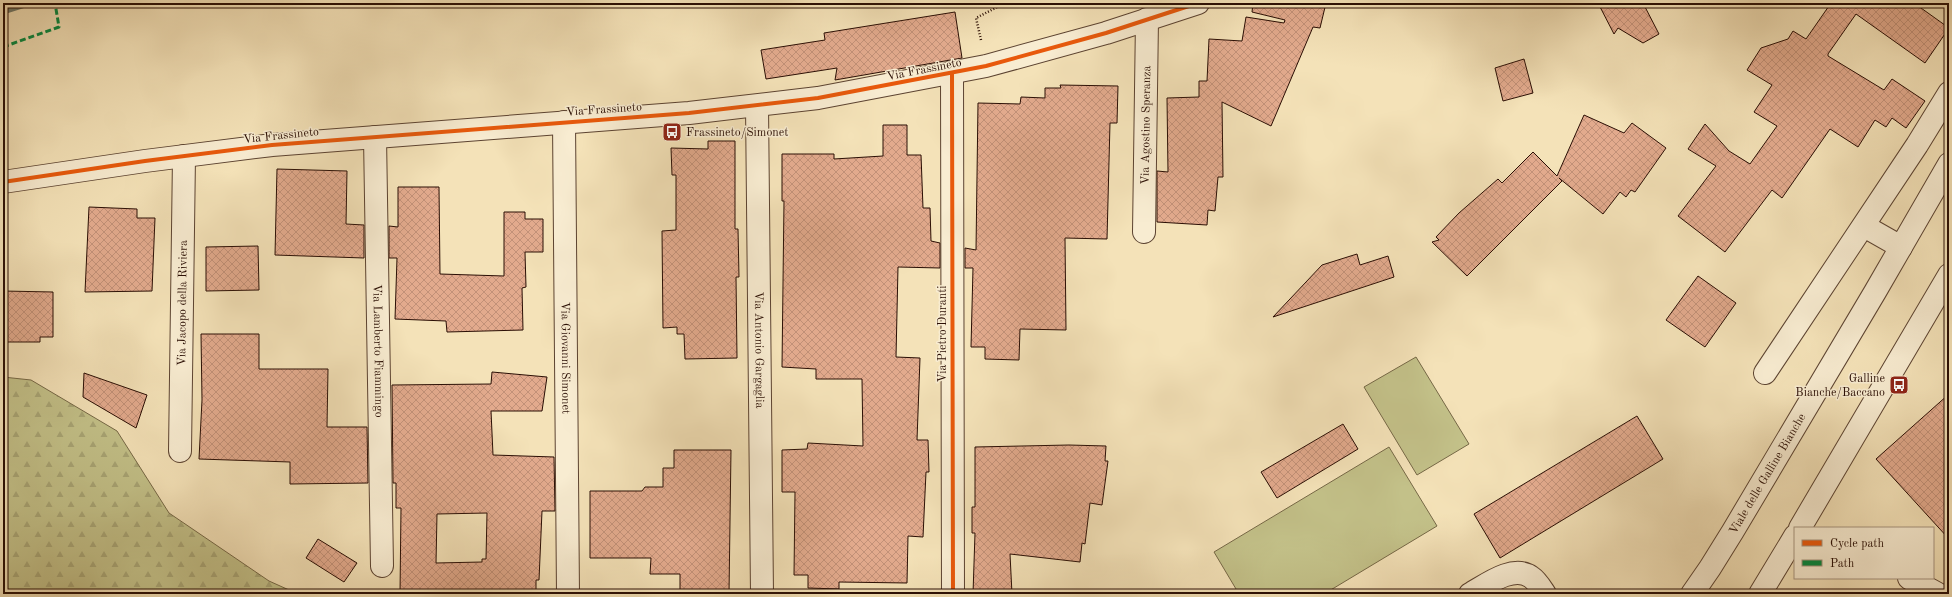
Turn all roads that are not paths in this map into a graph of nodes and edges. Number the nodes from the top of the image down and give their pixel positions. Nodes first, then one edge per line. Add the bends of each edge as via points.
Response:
1 (1198, 3) edge
2 (1147, 19) junction
3 (952, 74) junction
4 (1949, 93) edge
5 (757, 106) junction
6 (564, 122) junction
7 (375, 136) junction
8 (184, 156) junction
9 (1949, 164) edge
10 (3, 182) edge
11 (1864, 226) junction
12 (1144, 232) dead end
13 (1900, 247) junction
14 (1949, 275) edge
15 (1766, 374) dead end
16 (180, 451) dead end
17 (1806, 527) edge
18 (1794, 544) edge
19 (382, 566) dead end
20 (1911, 579) edge
21 (568, 594) edge
22 (762, 594) edge
23 (953, 594) edge
24 (1470, 594) edge
25 (1545, 594) edge
26 (1692, 594) edge
27 (1760, 594) edge
28 (1938, 594) edge

1 - 2 street, Via Frassineto
2 - 3 street, Via Frassineto via 1092,37
2 - 12 street, Via Agostino Speranza
3 - 5 street, Via Frassineto via 850,93
3 - 23 street, Via Pietro Duranti
4 - 11 street
5 - 6 street, Via Frassineto
5 - 22 street, Via Antonio Gargaglia
6 - 7 street, Via Frassineto
6 - 21 street, Via Giovanni Simonet
7 - 8 street, Via Frassineto
7 - 19 street, Via Lamberto Fiammingo
8 - 10 street, Via Frassineto
8 - 16 street, Via Jacopo della Riviera
9 - 13 street, Viale delle Galline Bianche
11 - 13 street
11 - 15 street
13 - 26 street, Viale delle Galline Bianche via 1733,531
14 - 17 street
18 - 27 street
20 - 28 street
24 - 25 street via 1506,575 1519,573 1530,577

